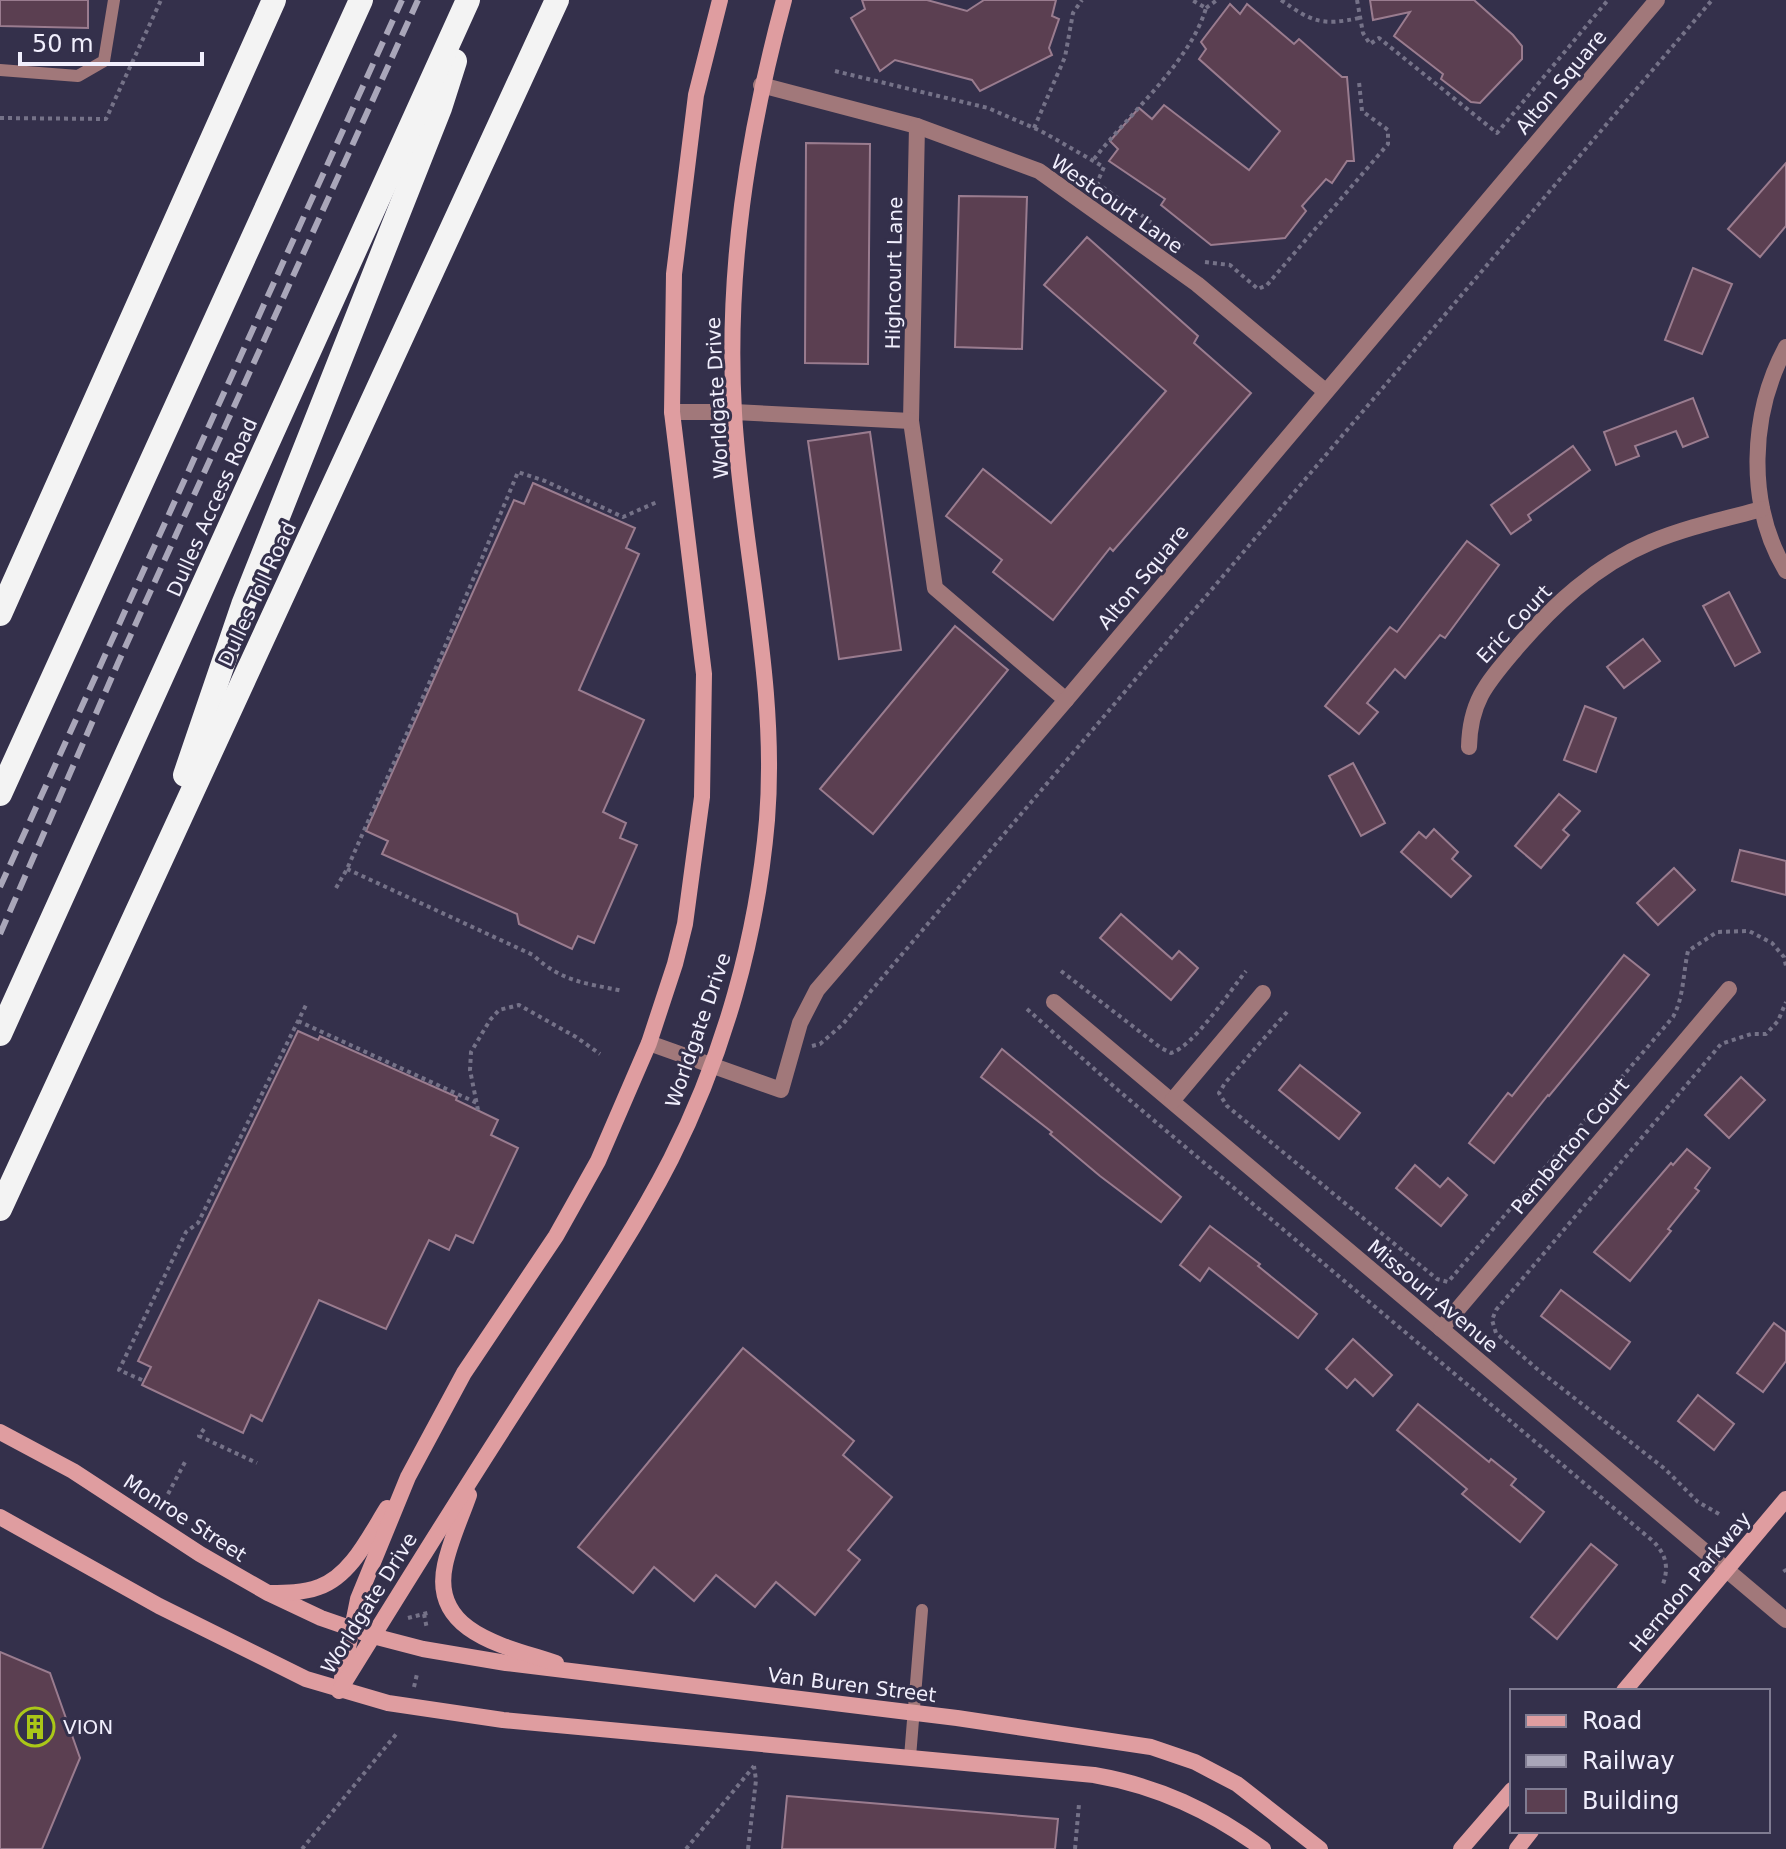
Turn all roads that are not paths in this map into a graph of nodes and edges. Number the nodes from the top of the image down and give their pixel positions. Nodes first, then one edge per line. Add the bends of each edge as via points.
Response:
1 (114, 0) edge
2 (274, 0) edge
3 (361, 0) edge
4 (471, 0) edge
5 (557, 0) edge
6 (720, 0) edge
7 (784, 0) edge
8 (1657, 0) edge
9 (0, 70) edge
10 (761, 85) junction
11 (917, 126) junction
12 (1786, 347) edge
13 (1325, 391) junction
14 (672, 412) junction
15 (734, 412) junction
16 (911, 421) junction
17 (1762, 509) junction
18 (1786, 571) edge
19 (0, 614) edge
20 (1066, 700) junction
21 (1469, 747) dead end
22 (0, 794) edge
23 (144, 895) junction
24 (1729, 989) dead end
25 (1263, 993) dead end
26 (1054, 1002) dead end
27 (0, 1034) edge
28 (649, 1043) junction
29 (711, 1065) junction
30 (1172, 1101) junction
31 (0, 1209) edge
32 (1441, 1329) junction
33 (0, 1432) edge
34 (480, 1465) junction
35 (408, 1477) junction
36 (1786, 1499) edge
37 (0, 1517) edge
38 (1727, 1569) junction
39 (268, 1593) junction
40 (922, 1610) dead end
41 (1786, 1620) edge
42 (352, 1629) junction
43 (373, 1636) junction
44 (592, 1675) junction
45 (1626, 1689) edge
46 (339, 1691) junction
47 (914, 1713) junction
48 (910, 1757) junction
49 (1510, 1792) edge
50 (1529, 1833) edge
51 (1263, 1849) edge
52 (1320, 1849) edge
53 (1461, 1849) edge
54 (1517, 1849) edge

1 - 9 lane via 104,61 78,76
2 - 19 highway
3 - 22 highway
4 - 23 highway via 440,108 243,605
4 - 27 highway, Dulles Access Road
5 - 23 highway, Dulles Toll Road
6 - 14 main road, Worldgate Drive via 696,95 678,225
7 - 10 main road, Worldgate Drive
8 - 13 street, Alton Square
10 - 11 street, Westcourt Lane
10 - 15 main road, Worldgate Drive via 737,246 731,337
11 - 13 street, Westcourt Lane via 1039,171 1197,284
11 - 16 street, Highcourt Lane
12 - 17 street via 1761,419 1757,457
13 - 20 street, Alton Square
14 - 15 street
14 - 28 main road, Worldgate Drive via 701,636 703,756 698,842 685,924
15 - 16 street
15 - 29 main road, Worldgate Drive via 768,695 769,778 754,915
16 - 20 street, Highcourt Lane via 935,588
17 - 18 street
17 - 21 street, Eric Court via 1649,543 1578,586 1488,681 1469,724
20 - 29 street, Alton Square via 817,990 800,1023 781,1090
23 - 31 highway, Dulles Toll Road
24 - 32 street, Pemberton Court
25 - 30 street
26 - 30 street, Missouri Avenue
28 - 29 street, Alton Square
28 - 35 main road, Worldgate Drive via 578,1198 464,1373
29 - 34 main road, Worldgate Drive via 650,1197
30 - 32 street, Missouri Avenue
32 - 38 street, Missouri Avenue
33 - 39 main road, Monroe Street via 73,1471
34 - 43 main road, Worldgate Drive
34 - 44 main road via 445,1567 449,1605 475,1634
35 - 39 main road via 338,1576 307,1591
35 - 42 main road, Worldgate Drive via 358,1599
36 - 38 main road, Herndon Parkway
37 - 46 main road via 195,1625
38 - 41 street, Missouri Avenue
38 - 45 main road, Herndon Parkway
39 - 42 main road, Monroe Street
40 - 47 lane
42 - 43 main road, Van Buren Street
42 - 46 main road, Worldgate Drive
43 - 44 main road, Van Buren Street via 476,1659
43 - 46 main road, Worldgate Drive
44 - 47 main road, Van Buren Street
46 - 48 main road via 464,1715
47 - 48 lane
47 - 52 main road, Van Buren Street via 1093,1737 1175,1754 1237,1784
48 - 51 main road via 1120,1779 1193,1806
49 - 53 main road
50 - 54 main road

